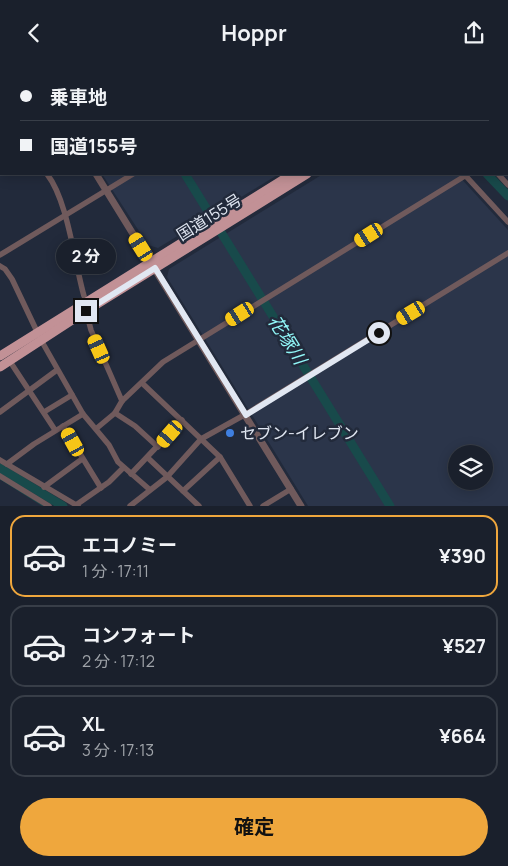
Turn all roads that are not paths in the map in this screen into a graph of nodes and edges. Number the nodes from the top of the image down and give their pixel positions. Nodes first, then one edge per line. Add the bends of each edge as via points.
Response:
1 (48, 175) edge
2 (97, 175) edge
3 (131, 175) edge
4 (290, 175) edge
5 (306, 175) edge
6 (464, 175) edge
7 (467, 175) edge
8 (499, 175) edge
9 (508, 185) edge
10 (106, 190) junction
11 (64, 216) junction
12 (508, 222) edge
13 (508, 253) edge
14 (0, 255) edge
15 (152, 265) junction
16 (0, 266) edge
17 (84, 296) dead end
18 (86, 311) junction
19 (39, 335) junction
20 (199, 339) junction
21 (0, 356) edge
22 (9, 360) junction
23 (0, 367) edge
24 (57, 371) junction
25 (142, 383) junction
26 (30, 389) junction
27 (72, 395) junction
28 (122, 401) junction
29 (0, 412) edge
30 (44, 412) junction
31 (115, 413) junction
32 (83, 414) junction
33 (246, 415) junction
34 (182, 420) junction
35 (63, 425) junction
36 (97, 428) junction
37 (55, 430) junction
38 (201, 439) junction
39 (158, 447) junction
40 (148, 457) junction
41 (220, 457) junction
42 (0, 459) edge
43 (82, 459) junction
44 (7, 464) junction
45 (124, 468) junction
46 (131, 474) junction
47 (0, 476) edge
48 (167, 477) junction
49 (44, 487) junction
50 (101, 488) junction
51 (150, 489) junction
52 (291, 489) junction
53 (183, 491) junction
54 (47, 506) edge
55 (77, 506) edge
56 (130, 506) edge
57 (200, 506) edge
58 (250, 506) edge
59 (262, 506) edge
60 (301, 506) edge

1 - 11 street via 55,186
2 - 10 street
3 - 10 street
4 - 15 highway, 国道155号
5 - 15 highway, 国道155号
6 - 20 street
7 - 12 street
8 - 9 street
10 - 11 street
10 - 15 street
11 - 14 street
11 - 17 street
13 - 33 street
15 - 18 highway, 国道155号
15 - 19 highway, 国道155号
15 - 20 street
16 - 19 street via 12,279
18 - 19 highway, 国道155号
18 - 28 street via 91,331
19 - 21 highway, 国道155号
19 - 22 highway, 国道155号
19 - 24 street
20 - 25 street via 163,361
20 - 33 street
22 - 23 highway, 国道155号
22 - 26 street
24 - 26 street
24 - 27 street
25 - 28 street
25 - 34 street
26 - 29 street
26 - 30 street
27 - 30 street
27 - 32 street
28 - 31 street
30 - 37 street
31 - 36 street
31 - 39 street
32 - 35 street
32 - 36 street
33 - 38 street
33 - 52 street
34 - 38 street
34 - 39 street
35 - 37 street
35 - 43 street
36 - 45 street
37 - 44 street
38 - 41 street
38 - 48 street
39 - 40 street
40 - 46 street
40 - 48 street
41 - 53 street
41 - 58 street
42 - 44 street
43 - 49 street
43 - 50 street
44 - 49 street
45 - 46 street
45 - 50 street
46 - 51 street
47 - 54 street
48 - 51 street
48 - 53 street
49 - 55 street
50 - 55 street
51 - 56 street
52 - 59 street
52 - 60 street
53 - 57 street

